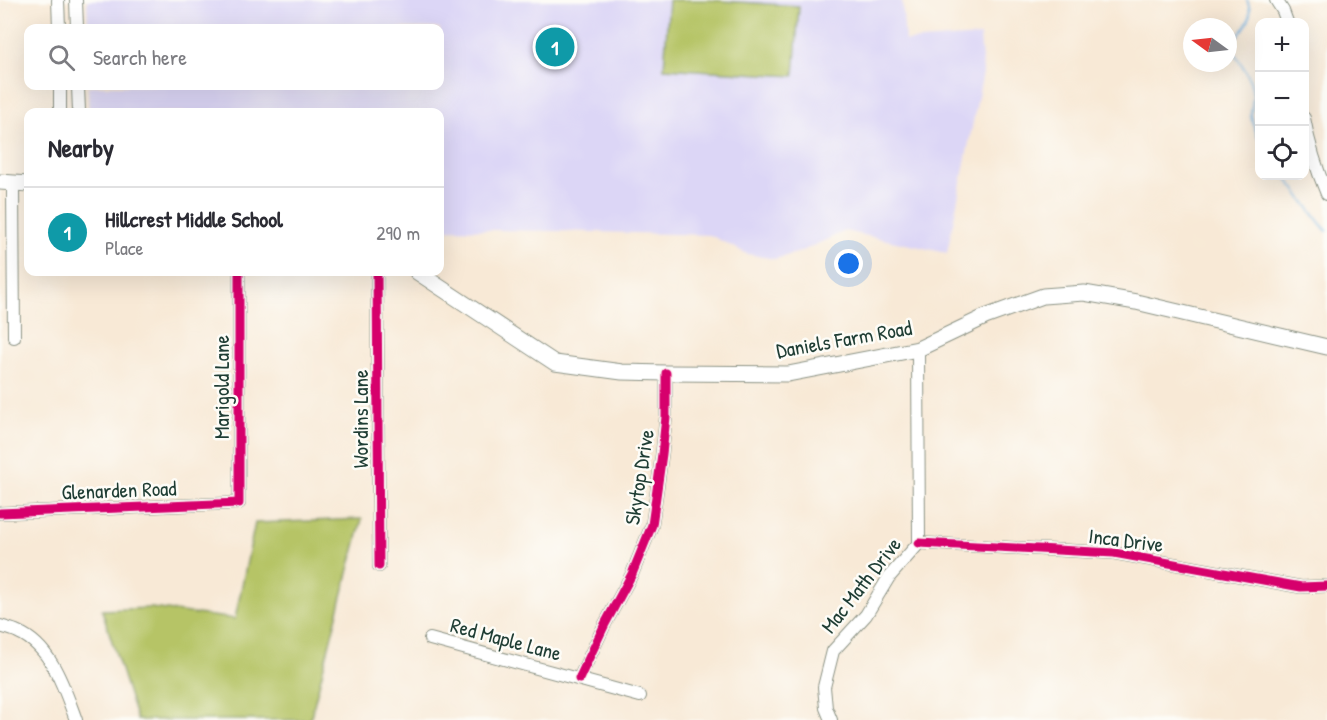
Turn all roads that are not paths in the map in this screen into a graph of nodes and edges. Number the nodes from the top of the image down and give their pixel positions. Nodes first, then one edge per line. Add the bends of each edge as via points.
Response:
1 (58, 0) edge
2 (76, 0) edge
3 (1276, 0) edge
4 (1286, 18) edge
5 (59, 24) edge
6 (77, 24) edge
7 (60, 90) edge
8 (78, 90) edge
9 (60, 108) edge
10 (79, 108) edge
11 (1306, 126) edge
12 (14, 183) edge
13 (1327, 194) edge
14 (239, 276) edge
15 (377, 276) edge
16 (423, 276) edge
17 (14, 337) dead end
18 (1327, 347) edge
19 (918, 349) junction
20 (666, 373) junction
21 (239, 503) joint
22 (0, 513) edge
23 (919, 543) junction
24 (379, 566) dead end
25 (1327, 586) edge
26 (0, 626) edge
27 (430, 639) dead end
28 (579, 679) junction
29 (640, 696) dead end
30 (76, 720) edge
31 (831, 720) edge

1 - 5 street
2 - 6 street
3 - 4 street
7 - 9 street
8 - 10 street
11 - 13 street
12 - 17 street
14 - 21 street, Marigold Lane
15 - 24 street, Wordins Lane
16 - 20 main road, Daniels Farm Road via 555,363
18 - 19 main road, Daniels Farm Road via 1084,293 1043,296 985,317
19 - 20 main road, Daniels Farm Road via 788,374
19 - 23 street
20 - 28 street, Skytop Drive via 663,454 652,525
21 - 22 street, Glenarden Road
23 - 25 street, Inca Drive via 1114,553 1301,587
23 - 31 street, Mac Math Drive via 889,577 866,615 833,651 824,687
26 - 30 street via 19,632 39,647 56,669
27 - 28 street, Red Maple Lane
28 - 29 street, Red Maple Lane

